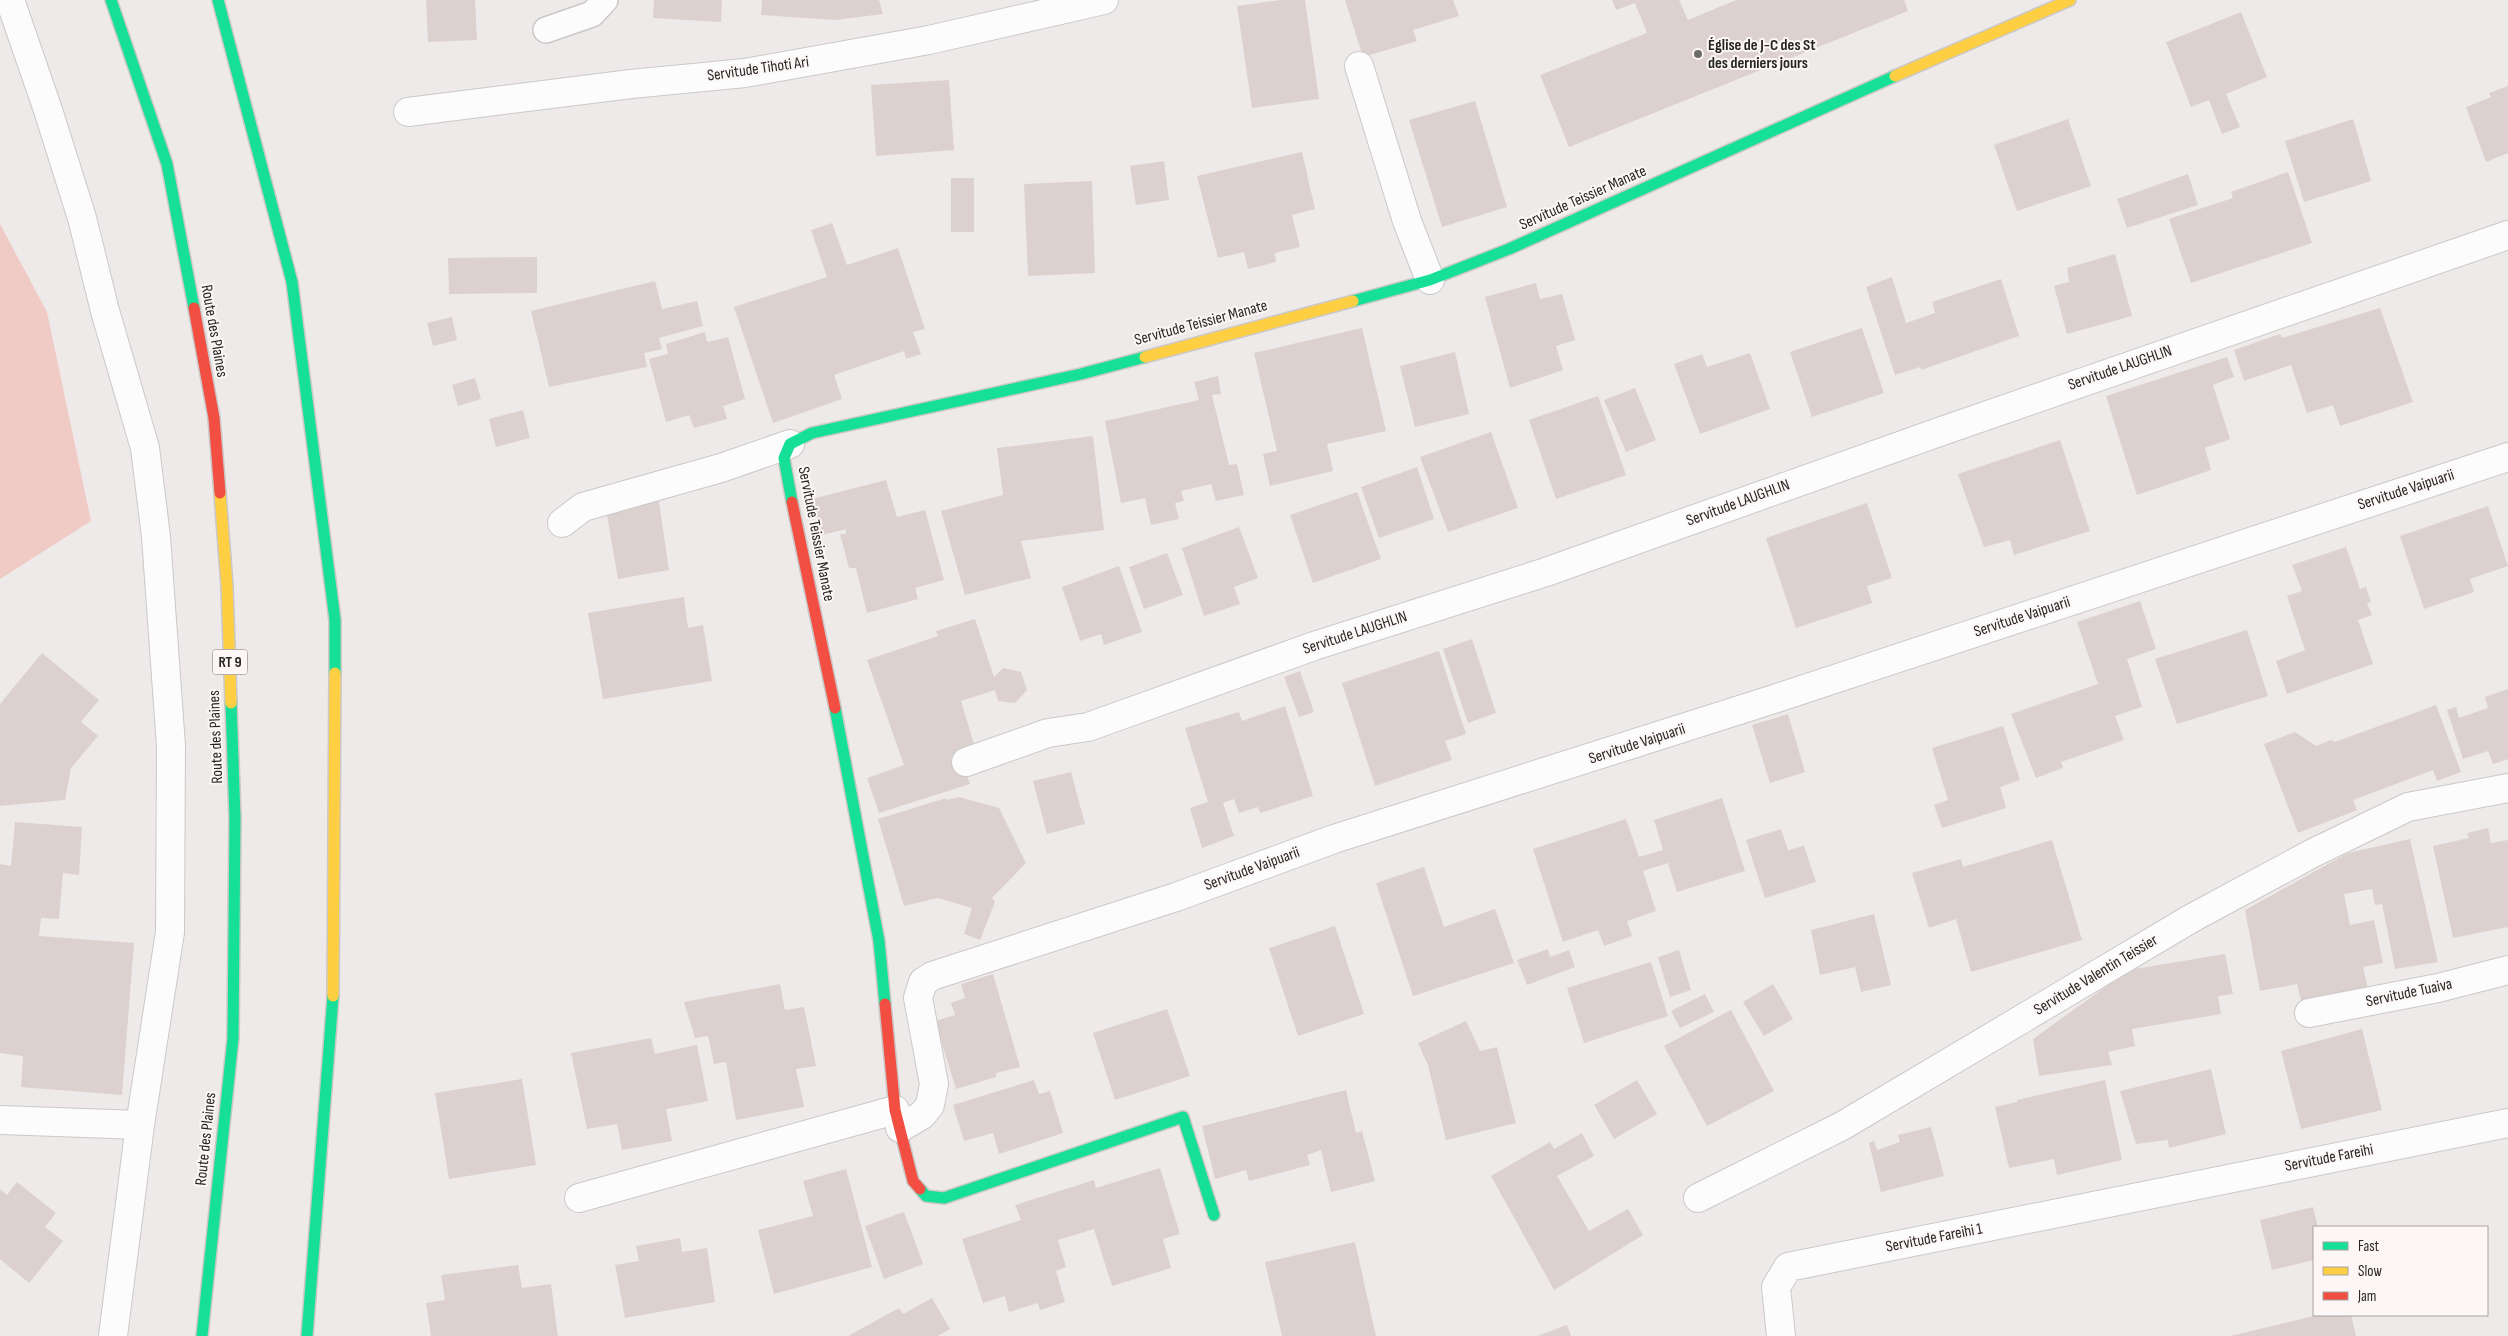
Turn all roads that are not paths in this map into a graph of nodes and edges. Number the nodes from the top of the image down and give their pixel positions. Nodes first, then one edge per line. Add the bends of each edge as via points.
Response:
1 (10, 0) edge
2 (111, 0) edge
3 (218, 0) edge
4 (605, 0) edge
5 (1104, 0) edge
6 (2070, 0) edge
7 (546, 30) dead end
8 (1359, 66) dead end
9 (408, 112) dead end
10 (2508, 234) edge
11 (1430, 280) junction
12 (790, 444) junction
13 (2508, 457) edge
14 (562, 523) dead end
15 (966, 762) dead end
16 (2508, 788) edge
17 (2508, 970) edge
18 (2309, 1013) dead end
19 (898, 1119) junction
20 (0, 1120) edge
21 (2508, 1123) edge
22 (140, 1125) junction
23 (2151, 1194) joint
24 (579, 1198) dead end
25 (1698, 1198) dead end
26 (1214, 1214) dead end
27 (113, 1336) edge
28 (202, 1336) edge
29 (307, 1336) edge
30 (1781, 1336) edge

1 - 22 street via 82,218 145,448 156,537 171,746 170,932
2 - 28 main road, Route des Plaines / RT 9 via 167,164 214,418 227,586 236,818 233,1038
3 - 29 main road via 292,282 334,620 333,1014
4 - 7 lane via 592,14
5 - 9 street, Servitude Tihoti Ari via 929,40 745,73
6 - 11 main road, Servitude Teissier Manate via 1509,249
8 - 11 street via 1407,221
10 - 15 street, Servitude LAUGHLIN via 1942,430 1546,572 1314,646 1088,727 1048,733
11 - 12 main road, Servitude Teissier Manate via 1081,374 812,433
12 - 14 street via 720,468 583,507
12 - 19 main road, Servitude Teissier Manate via 784,458 788,484 850,779 878,935
13 - 19 street, Servitude Vaipuarii via 1774,699 1334,839 1176,897 932,976 923,982 918,998 934,1084 930,1104 922,1115
16 - 25 street, Servitude Valentin Teissier via 2408,807 2313,853 2192,918 1842,1126
17 - 18 street, Servitude Tuaiva via 2438,988
19 - 24 street, Servitude Vaipuarii
19 - 26 main road, Servitude Teissier Manate via 914,1181 926,1196 944,1198 1182,1117
20 - 22 street
21 - 23 street, Servitude Fareihi
22 - 27 street
23 - 30 street, Servitude Fareihi 1 via 1788,1267 1776,1287

